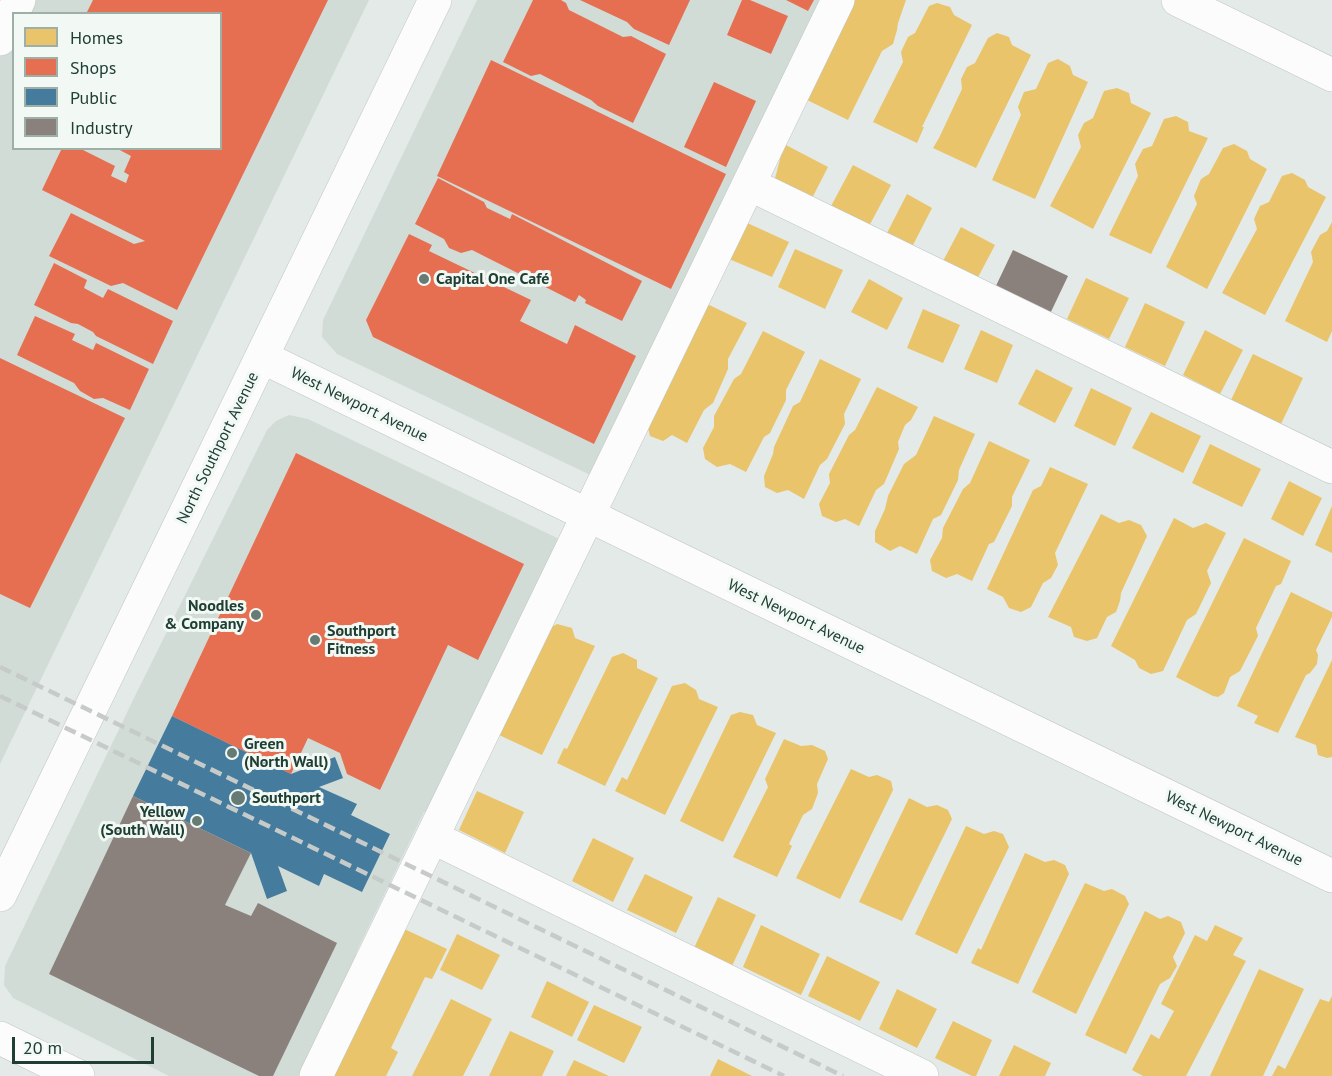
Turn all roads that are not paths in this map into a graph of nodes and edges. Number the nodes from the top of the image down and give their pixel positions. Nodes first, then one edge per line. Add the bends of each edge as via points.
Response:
1 (435, 0) edge
2 (838, 0) edge
3 (1178, 0) edge
4 (12, 14) edge
5 (0, 39) edge
6 (1332, 75) edge
7 (749, 184) junction
8 (262, 357) junction
9 (1332, 467) edge
10 (588, 517) junction
11 (432, 837) junction
12 (1332, 876) edge
13 (0, 895) edge
14 (0, 1038) edge
15 (78, 1076) edge
16 (316, 1076) edge
17 (922, 1076) edge

1 - 8 street, North Southport Avenue
2 - 7 street
3 - 6 street
4 - 5 street
7 - 9 street
7 - 10 street
8 - 10 street, West Newport Avenue
8 - 13 street, North Southport Avenue
10 - 11 street
10 - 12 street, West Newport Avenue
11 - 16 street
11 - 17 street
14 - 15 street

